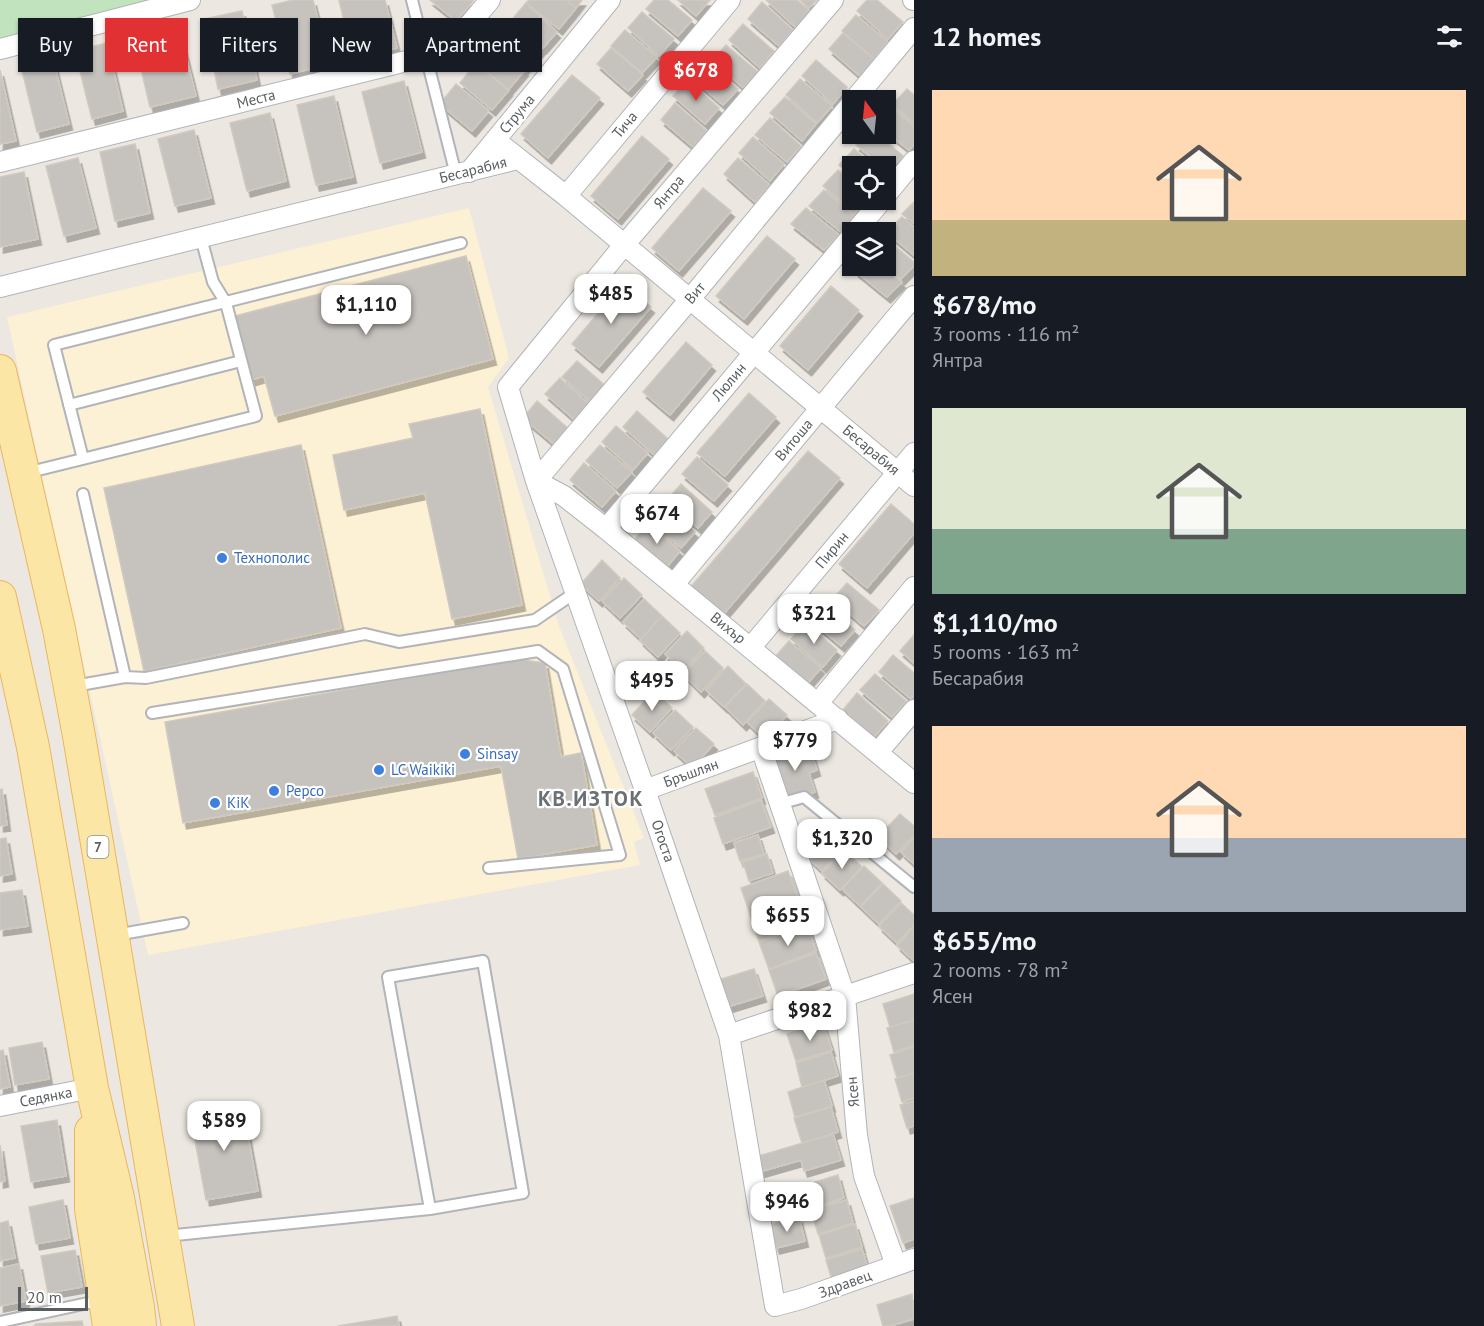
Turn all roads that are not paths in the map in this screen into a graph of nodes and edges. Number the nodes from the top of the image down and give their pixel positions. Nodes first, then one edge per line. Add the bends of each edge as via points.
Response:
1 (190, 0) edge
2 (412, 0) edge
3 (490, 0) edge
4 (610, 0) edge
5 (730, 0) edge
6 (833, 0) edge
7 (416, 18) edge
8 (475, 18) edge
9 (914, 27) edge
10 (0, 49) edge
11 (404, 61) edge
12 (431, 72) edge
13 (863, 90) edge
14 (842, 115) edge
15 (495, 140) junction
16 (518, 159) junction
17 (914, 161) edge
18 (0, 162) edge
19 (462, 173) junction
20 (896, 183) edge
21 (566, 196) junction
22 (873, 210) edge
23 (863, 222) edge
24 (201, 238) junction
25 (461, 243) dead end
26 (624, 245) junction
27 (842, 247) edge
28 (0, 288) edge
29 (914, 296) edge
30 (690, 299) junction
31 (226, 303) junction
32 (755, 352) junction
33 (241, 361) junction
34 (0, 371) edge
35 (508, 387) joint
36 (69, 405) junction
37 (822, 408) junction
38 (914, 453) edge
39 (83, 459) junction
40 (898, 473) junction
41 (23, 474) junction
42 (536, 481) junction
43 (914, 486) edge
44 (83, 494) dead end
45 (606, 529) junction
46 (674, 584) junction
47 (914, 587) edge
48 (576, 592) junction
49 (0, 597) edge
50 (751, 647) junction
51 (125, 677) junction
52 (69, 687) junction
53 (22, 696) junction
54 (818, 703) junction
55 (914, 710) edge
56 (152, 713) dead end
57 (838, 719) junction
58 (761, 748) junction
59 (878, 752) junction
60 (914, 783) edge
61 (645, 790) junction
62 (779, 804) junction
63 (489, 868) dead end
64 (914, 886) edge
65 (183, 922) dead end
66 (114, 935) junction
67 (914, 973) edge
68 (845, 996) junction
69 (729, 1035) junction
70 (92, 1088) junction
71 (0, 1106) edge
72 (430, 1209) junction
73 (164, 1237) junction
74 (905, 1262) edge
75 (775, 1306) joint
76 (106, 1313) edge
77 (0, 1322) edge
78 (140, 1326) edge
79 (178, 1326) edge

1 - 10 street
2 - 7 lane
3 - 8 street, Места
4 - 15 street, Струма
5 - 21 street, Тича
6 - 26 street, Янтра
9 - 13 street, Вит
11 - 18 street, Места
12 - 19 lane
14 - 30 street, Вит
15 - 16 street
15 - 19 street, Струма
16 - 19 street, Бесарабия
16 - 21 street, Бесарабия
17 - 20 street
19 - 24 street, Бесарабия
21 - 26 street, Бесарабия
22 - 23 street, Люлин
24 - 28 street, Бесарабия
24 - 31 lane via 213,282
25 - 31 lane
26 - 30 street, Бесарабия
26 - 35 street, Янтра
27 - 32 street, Люлин
29 - 37 street, Витоша
30 - 32 street, Бесарабия
30 - 42 street, Вит
31 - 33 lane
31 - 36 lane via 54,345
32 - 37 street, Бесарабия
32 - 45 street, Люлин
33 - 36 lane
33 - 39 lane via 256,416
34 - 41 main road, 7
35 - 42 street, Огоста
36 - 39 lane
37 - 40 street, Бесарабия
37 - 46 street, Витоша
38 - 40 street, Пирин
39 - 41 lane
40 - 43 street, Бесарабия
40 - 50 street, Пирин
41 - 52 main road, 7
42 - 45 street, Вихър via 564,496
42 - 48 street, Огоста
44 - 51 lane
45 - 46 street, Вихър
46 - 50 street, Вихър
47 - 54 street
48 - 51 lane via 536,620 399,642 365,634 146,678
48 - 61 street, Огоста
49 - 53 main road
50 - 54 street, Вихър
51 - 52 lane
52 - 53 main road
52 - 66 main road, 7
53 - 70 main road
54 - 57 street, Вихър
55 - 59 street
56 - 63 lane via 538,651 563,669 620,855
57 - 58 street, Бръшлян
57 - 59 street, Вихър
58 - 61 street, Бръшлян
58 - 62 street, Ясен
59 - 60 street, Вихър
61 - 69 street, Огоста
62 - 64 lane via 804,797
62 - 68 street, Ясен
65 - 66 lane
66 - 73 main road, 7
67 - 68 street
68 - 69 street
68 - 74 street, Ясен via 864,1176
69 - 75 street, Огоста
70 - 71 street, Седянка
70 - 76 main road via 91,1209
70 - 78 main road via 118,1198
72 - 72 lane via 523,1193 483,961 388,977
72 - 73 lane
73 - 79 main road, 7
74 - 75 street, Здравец
76 - 77 lane

